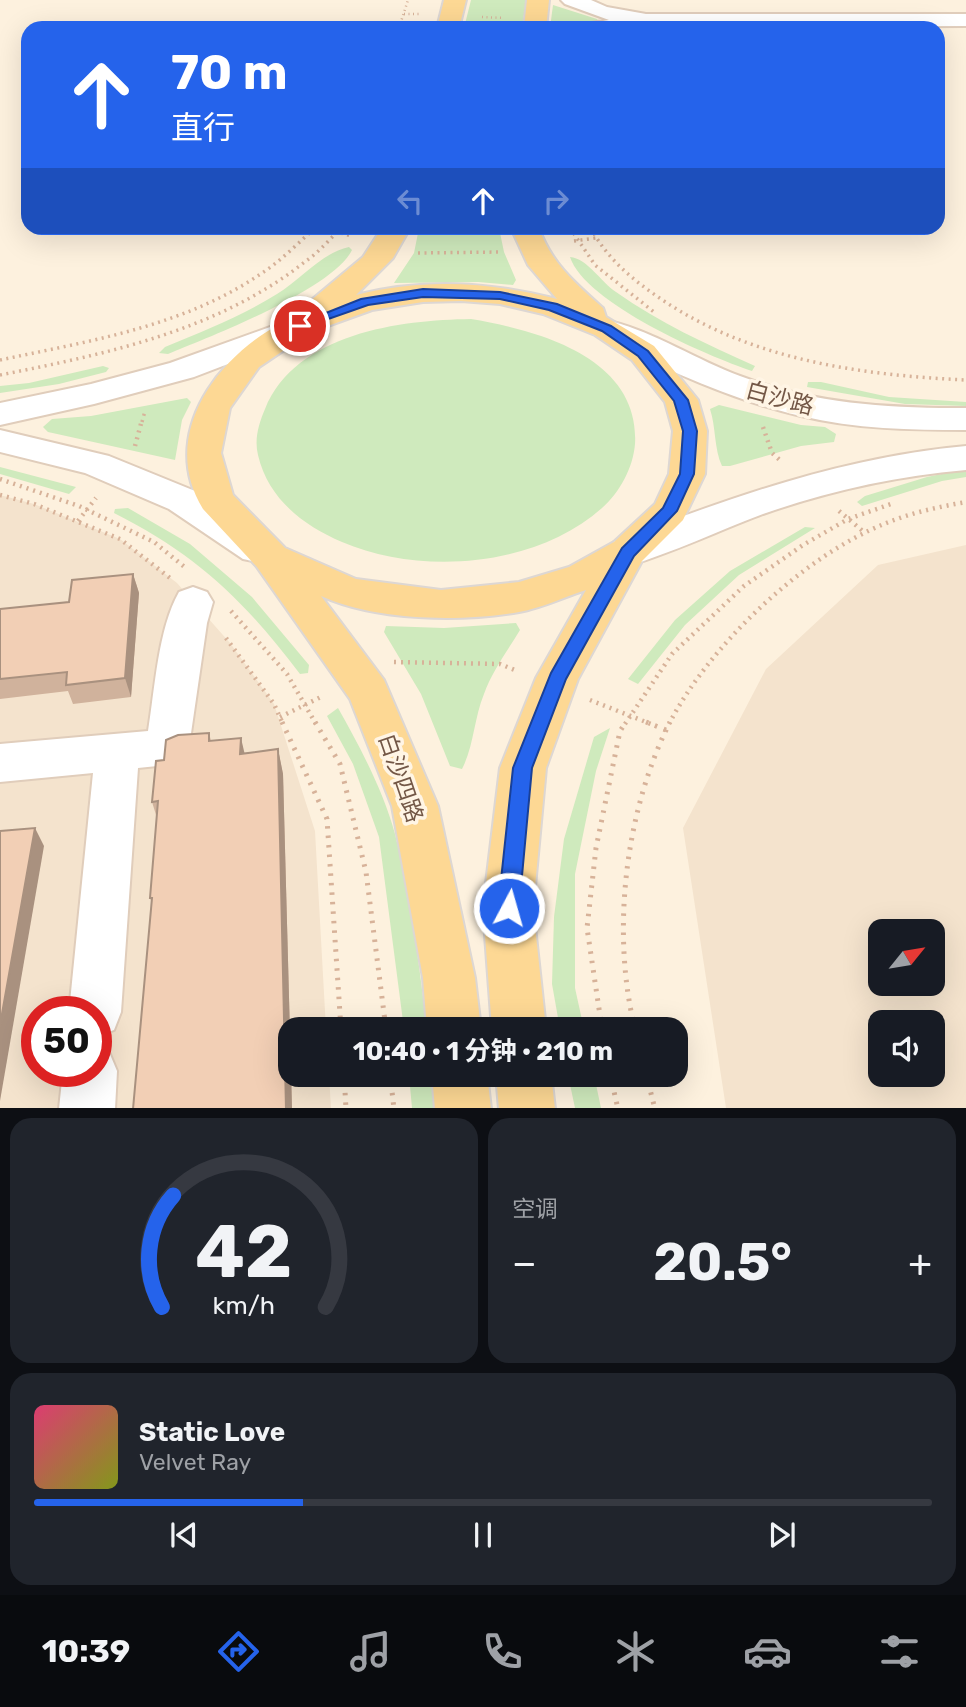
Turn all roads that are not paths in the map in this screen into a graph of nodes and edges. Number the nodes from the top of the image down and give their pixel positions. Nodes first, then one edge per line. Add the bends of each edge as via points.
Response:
1 (455, 0) edge
2 (538, 0) edge
3 (572, 0) edge
4 (646, 20) junction
5 (966, 20) edge
6 (450, 21) edge
7 (536, 21) edge
8 (640, 21) edge
9 (392, 237) edge
10 (528, 237) edge
11 (300, 326) junction
12 (606, 328) junction
13 (0, 414) edge
14 (966, 419) edge
15 (0, 441) edge
16 (966, 458) edge
17 (628, 552) junction
18 (271, 558) junction
19 (204, 594) road end
20 (117, 752) junction
21 (0, 763) edge
22 (97, 996) edge
23 (453, 1017) edge
24 (518, 1017) edge
25 (89, 1087) edge
26 (461, 1087) edge
27 (525, 1087) edge
28 (87, 1108) edge
29 (463, 1108) edge
30 (527, 1108) edge

1 - 6 main road
2 - 7 main road
3 - 4 street via 602,12
4 - 5 street
4 - 8 street
9 - 11 main road via 366,271
10 - 12 main road via 548,275
11 - 12 main road via 366,302 461,292 553,307
11 - 13 street via 182,370
11 - 18 main road, 白沙四路 via 248,360 213,407 203,453 216,500
12 - 14 street, 白沙路 via 719,381 801,406 895,419
12 - 17 main road via 643,353 681,400 690,431 687,474 670,511
15 - 18 street via 96,464 182,500
16 - 17 street via 860,472 734,511
17 - 18 main road via 583,577 520,597 441,605 351,593
17 - 24 main road via 554,685 523,768 509,908
18 - 23 main road, 白沙四路 via 369,692 415,806
19 - 20 street via 187,624 167,747
20 - 21 street
20 - 22 street
25 - 28 street
26 - 29 main road
27 - 30 main road

